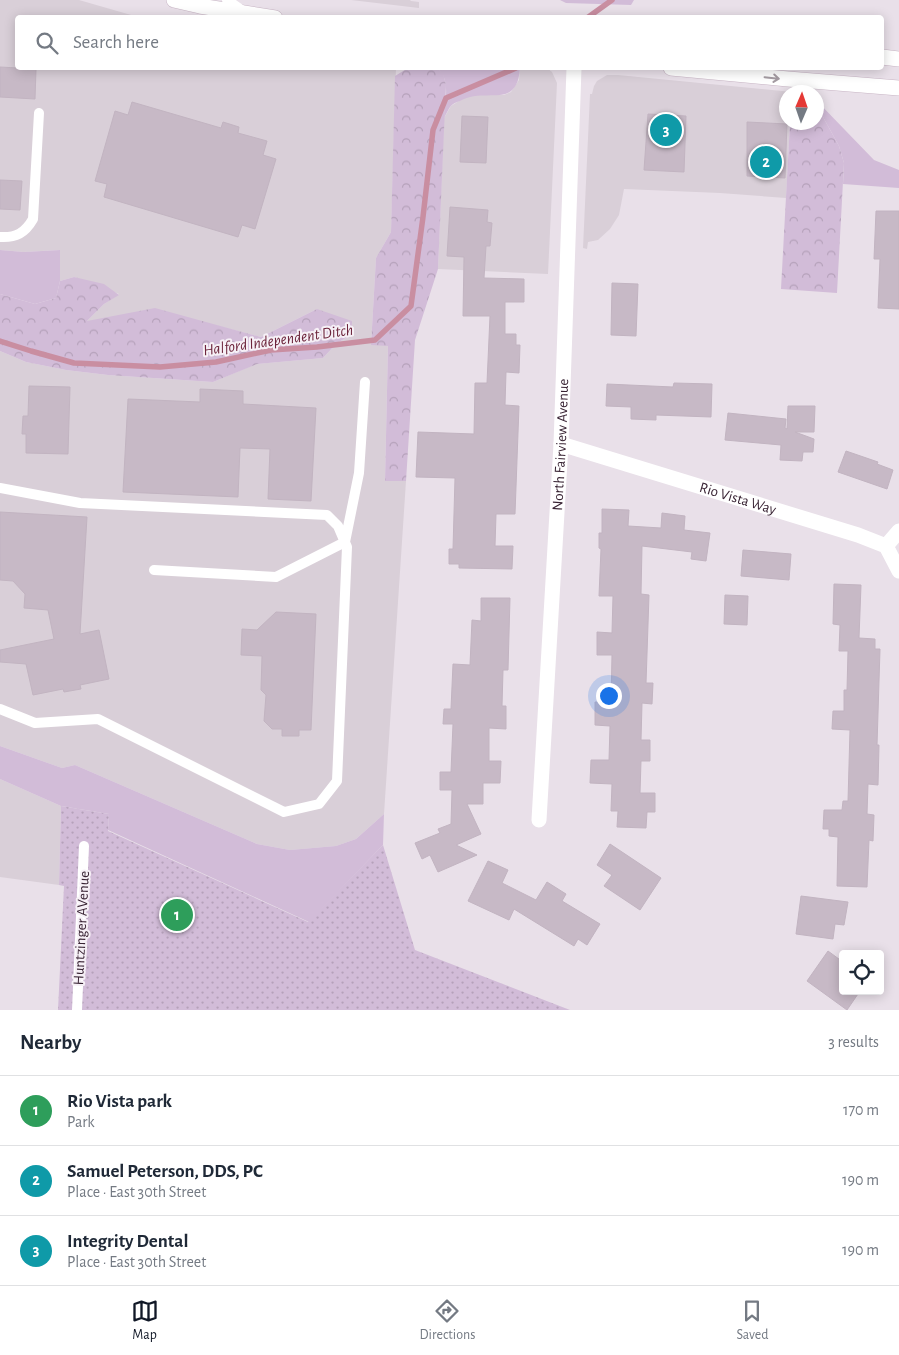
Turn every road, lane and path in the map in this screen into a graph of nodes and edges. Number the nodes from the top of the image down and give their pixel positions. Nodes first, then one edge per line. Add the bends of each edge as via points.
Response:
1 (174, 0) edge
2 (227, 0) edge
3 (248, 14) junction
4 (255, 15) edge
5 (884, 57) edge
6 (899, 59) edge
7 (574, 70) edge
8 (694, 70) edge
9 (899, 88) edge
10 (39, 113) dead end
11 (0, 237) edge
12 (365, 382) dead end
13 (561, 444) junction
14 (1, 489) edge
15 (899, 531) edge
16 (345, 542) junction
17 (886, 546) junction
18 (154, 570) dead end
19 (899, 571) edge
20 (0, 709) edge
21 (539, 820) dead end
22 (84, 846) dead end
23 (77, 1010) edge

1 - 3 street
2 - 3 lane
3 - 4 street
5 - 6 street
7 - 13 street, North Fairview Avenue
8 -> 9 street
10 - 11 lane via 33,218 27,229 11,238
12 - 16 lane via 359,473
13 - 17 street, Rio Vista Way
13 - 21 street, North Fairview Avenue
14 - 16 lane via 80,503 328,515 338,526
15 - 17 street
16 - 18 lane via 276,577
16 - 20 lane via 348,548 338,781 319,804 284,812 98,719 35,723
17 - 19 street
22 - 23 lane, Huntzinger AVenue

